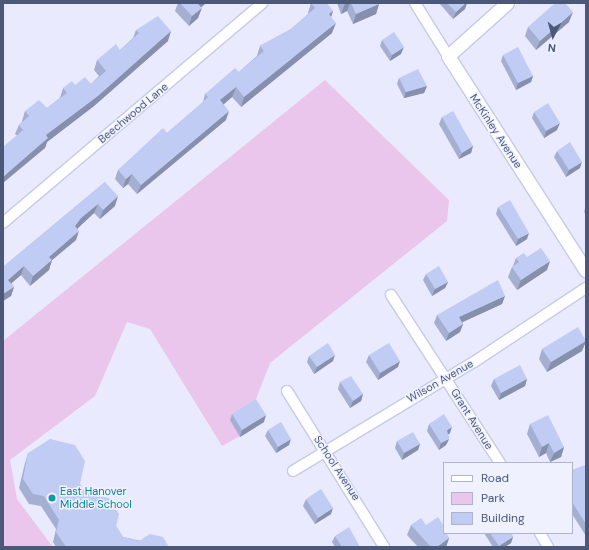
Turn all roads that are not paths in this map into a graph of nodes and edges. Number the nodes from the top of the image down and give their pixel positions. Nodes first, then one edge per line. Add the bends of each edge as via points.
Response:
1 (262, 3) edge
2 (415, 3) edge
3 (507, 3) edge
4 (448, 56) junction
5 (3, 222) edge
6 (586, 271) edge
7 (586, 288) edge
8 (391, 294) dead end
9 (447, 378) junction
10 (287, 391) dead end
11 (326, 451) junction
12 (499, 462) edge
13 (293, 471) dead end
14 (541, 534) edge
15 (384, 547) edge
16 (548, 547) edge

1 - 5 street, Beechwood Lane
2 - 4 street
3 - 4 street
4 - 6 street, McKinley Avenue
7 - 9 street, Wilson Avenue
8 - 9 street, Grant Avenue
9 - 11 street, Wilson Avenue
9 - 12 street, Grant Avenue
10 - 11 street, School Avenue
11 - 13 street, Wilson Avenue
11 - 15 street, School Avenue
14 - 16 street

